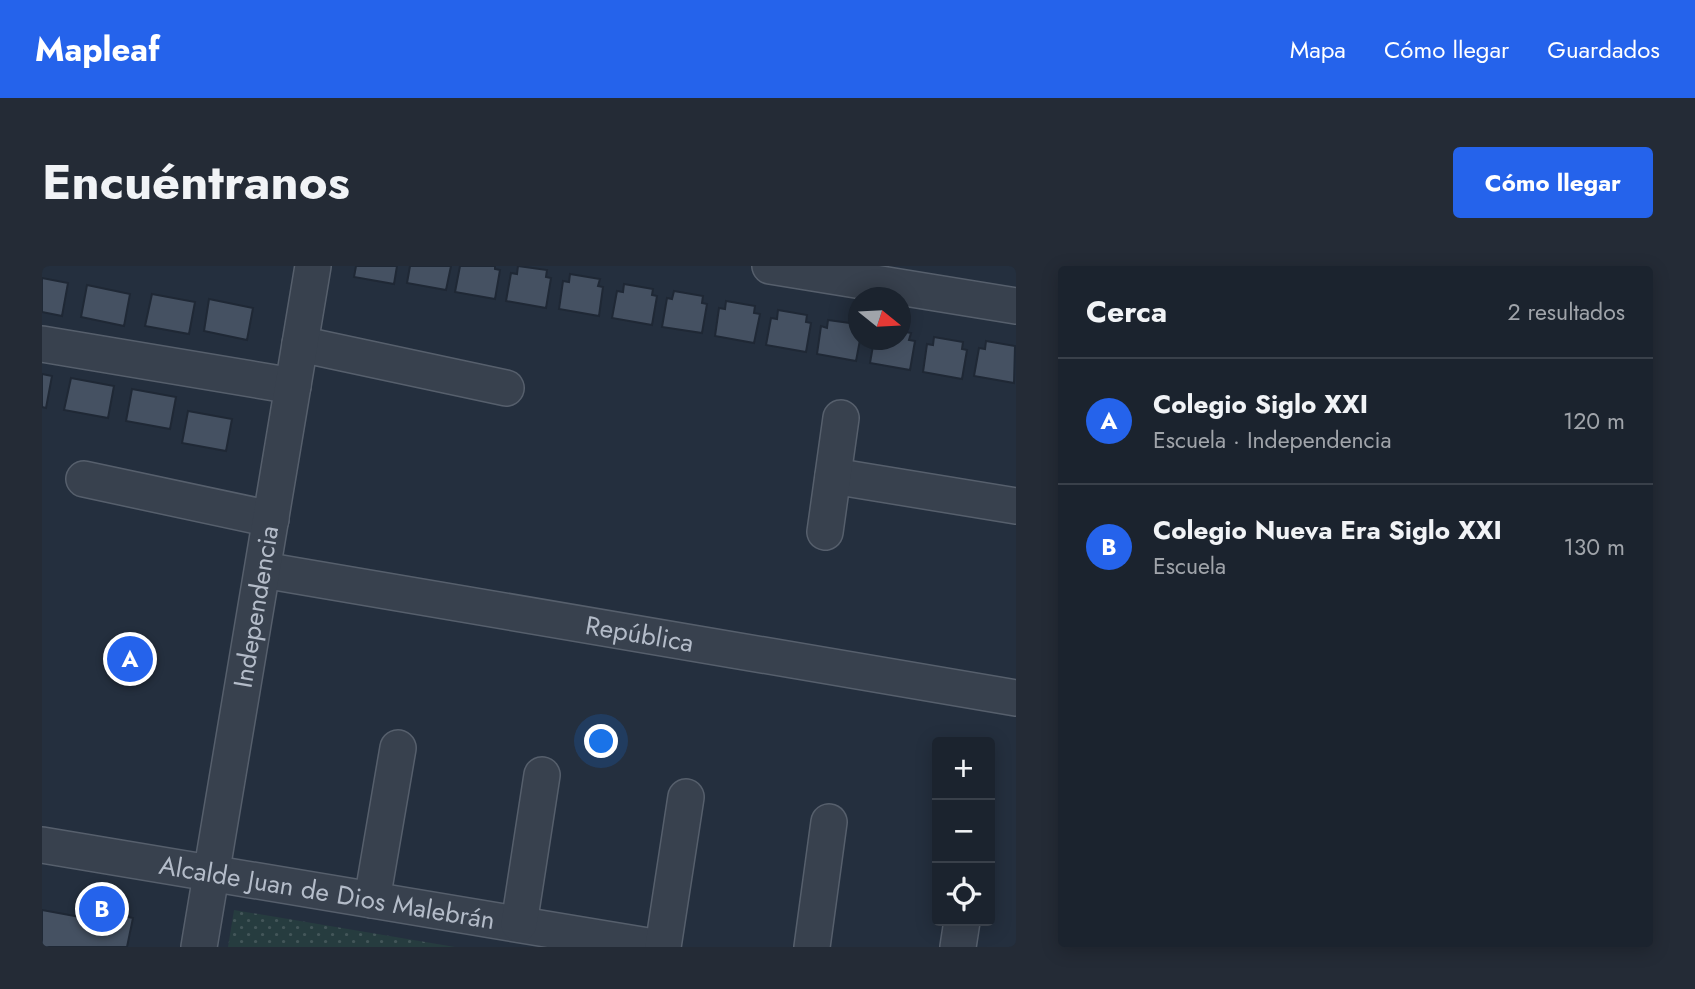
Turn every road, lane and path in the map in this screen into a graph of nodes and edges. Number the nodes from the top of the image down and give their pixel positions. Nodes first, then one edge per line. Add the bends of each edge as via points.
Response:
1 (313, 266) edge
2 (770, 266) edge
3 (1016, 306) edge
4 (42, 344) edge
5 (300, 344) junction
6 (293, 386) junction
7 (506, 388) dead end
8 (841, 418) dead end
9 (832, 476) junction
10 (84, 479) dead end
11 (1016, 506) edge
12 (271, 519) junction
13 (825, 532) dead end
14 (263, 570) junction
15 (1016, 698) edge
16 (398, 748) dead end
17 (542, 775) dead end
18 (686, 797) dead end
19 (830, 822) dead end
20 (42, 845) edge
21 (212, 874) junction
22 (372, 900) junction
23 (519, 924) junction
24 (961, 926) edge
25 (199, 947) edge
26 (654, 947) edge
27 (663, 947) edge
28 (812, 947) edge
29 (958, 947) edge

1 - 5 street, Independencia
2 - 3 street
4 - 6 street
5 - 6 street, Independencia
5 - 7 street
6 - 12 street, Independencia
8 - 9 street
9 - 11 street
9 - 13 street
10 - 12 street
12 - 14 street, Independencia
14 - 15 street, República
14 - 21 street, Independencia
16 - 22 street
17 - 23 street
18 - 27 street
19 - 28 street
20 - 21 street, Alcalde Juan de Dios Malebrán
21 - 22 street, Alcalde Juan de Dios Malebrán
21 - 25 street, Independencia
22 - 23 street, Alcalde Juan de Dios Malebrán
23 - 26 street, Alcalde Juan de Dios Malebrán
24 - 29 street

